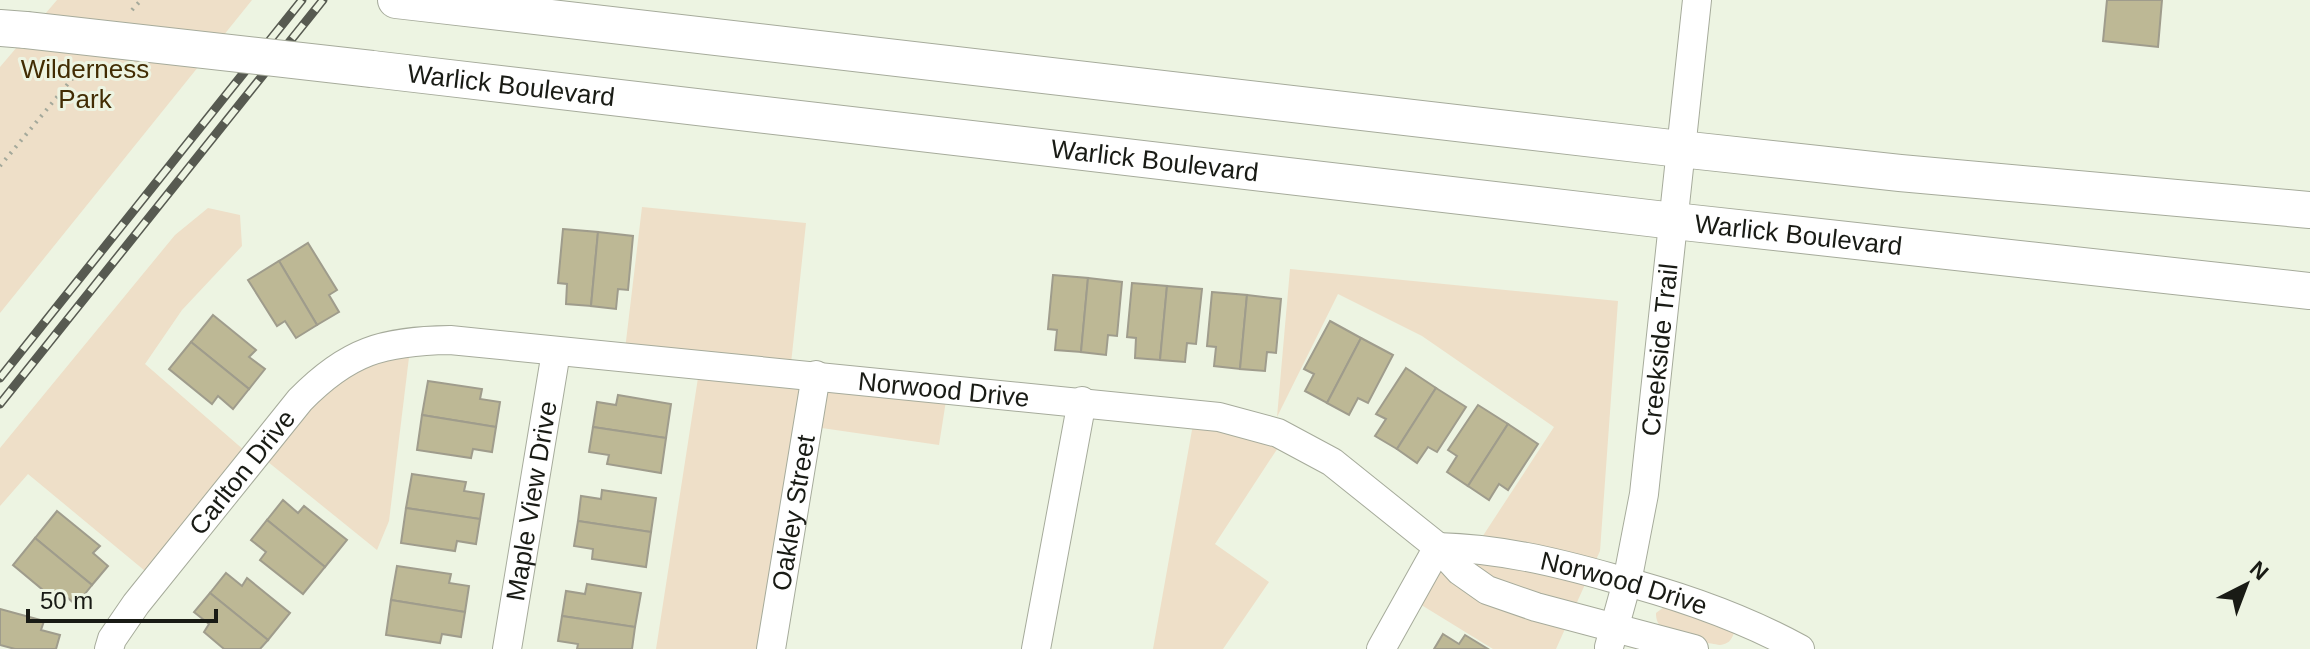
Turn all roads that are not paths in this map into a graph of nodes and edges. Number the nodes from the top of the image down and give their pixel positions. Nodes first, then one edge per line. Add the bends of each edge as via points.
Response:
1 (1697, 0) edge
2 (410, 2) edge
3 (13, 29) edge
4 (1680, 149) junction
5 (2310, 210) edge
6 (1674, 221) junction
7 (2310, 291) edge
8 (411, 341) joint
9 (556, 352) junction
10 (816, 375) junction
11 (1082, 401) junction
12 (1438, 547) junction
13 (1627, 582) junction
14 (1612, 637) edge
15 (109, 649) edge
16 (507, 649) edge
17 (771, 649) edge
18 (1036, 649) edge
19 (1381, 649) edge
20 (1694, 649) edge
21 (1800, 649) edge

1 - 4 street, Creekside Trail
2 - 4 main road
3 - 6 main road, Warlick Boulevard, bridge
4 - 5 main road
4 - 6 street, Creekside Trail
6 - 7 main road, Warlick Boulevard
6 - 13 street, Creekside Trail via 1644,494
8 - 9 street, Norwood Drive
8 - 15 street, Carlton Drive via 370,349 322,377 136,604
9 - 10 street, Norwood Drive
9 - 16 street, Maple View Drive
10 - 11 street, Norwood Drive
10 - 17 street, Oakley Street
11 - 12 street, Norwood Drive via 1219,417 1278,433 1332,462
11 - 18 street
12 - 13 street, Norwood Drive via 1533,556
12 - 14 street, Norwood Drive via 1487,590
12 - 19 street
13 - 14 street, Creekside Trail
13 - 21 street, Norwood Drive via 1712,608
14 - 20 street, Norwood Drive

